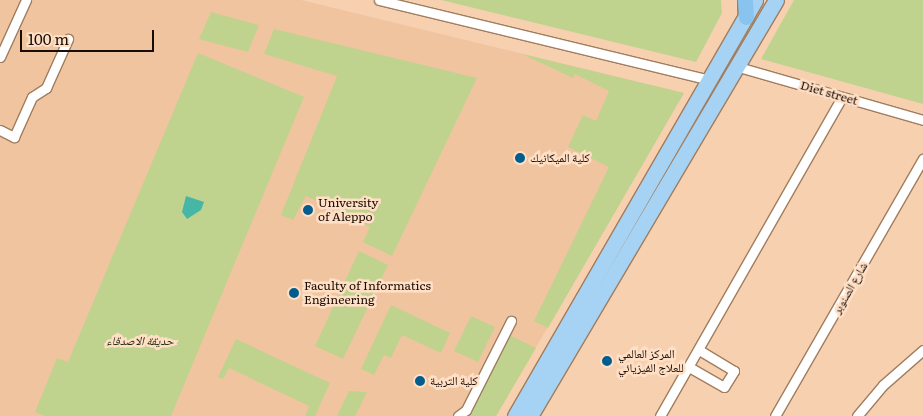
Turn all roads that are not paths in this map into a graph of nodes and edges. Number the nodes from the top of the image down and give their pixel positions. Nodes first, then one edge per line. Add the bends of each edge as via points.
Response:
1 (26, 0) edge
2 (379, 0) edge
3 (745, 0) edge
4 (755, 0) edge
5 (776, 0) edge
6 (746, 17) junction
7 (68, 39) dead end
8 (0, 57) edge
9 (735, 66) junction
10 (710, 80) junction
11 (842, 97) junction
12 (923, 120) edge
13 (0, 130) edge
14 (923, 159) edge
15 (511, 321) dead end
16 (699, 350) junction
17 (923, 350) edge
18 (689, 367) junction
19 (458, 416) edge
20 (515, 416) edge
21 (530, 416) edge
22 (660, 416) edge
23 (775, 416) edge
24 (858, 416) edge

1 - 8 street
2 - 10 street
3 - 6 highway
4 - 6 main road
5 - 9 main road
6 - 10 main road
7 - 13 street via 46,88 32,97 14,137
9 - 11 street, Diet street
9 - 21 main road
10 - 20 main road
11 - 12 street, Diet street
11 - 16 street
14 - 23 street, شارع الصنوبر
15 - 19 street via 466,410
16 - 18 street
16 - 18 street via 734,371 724,387
17 - 24 street via 883,384
18 - 22 street

